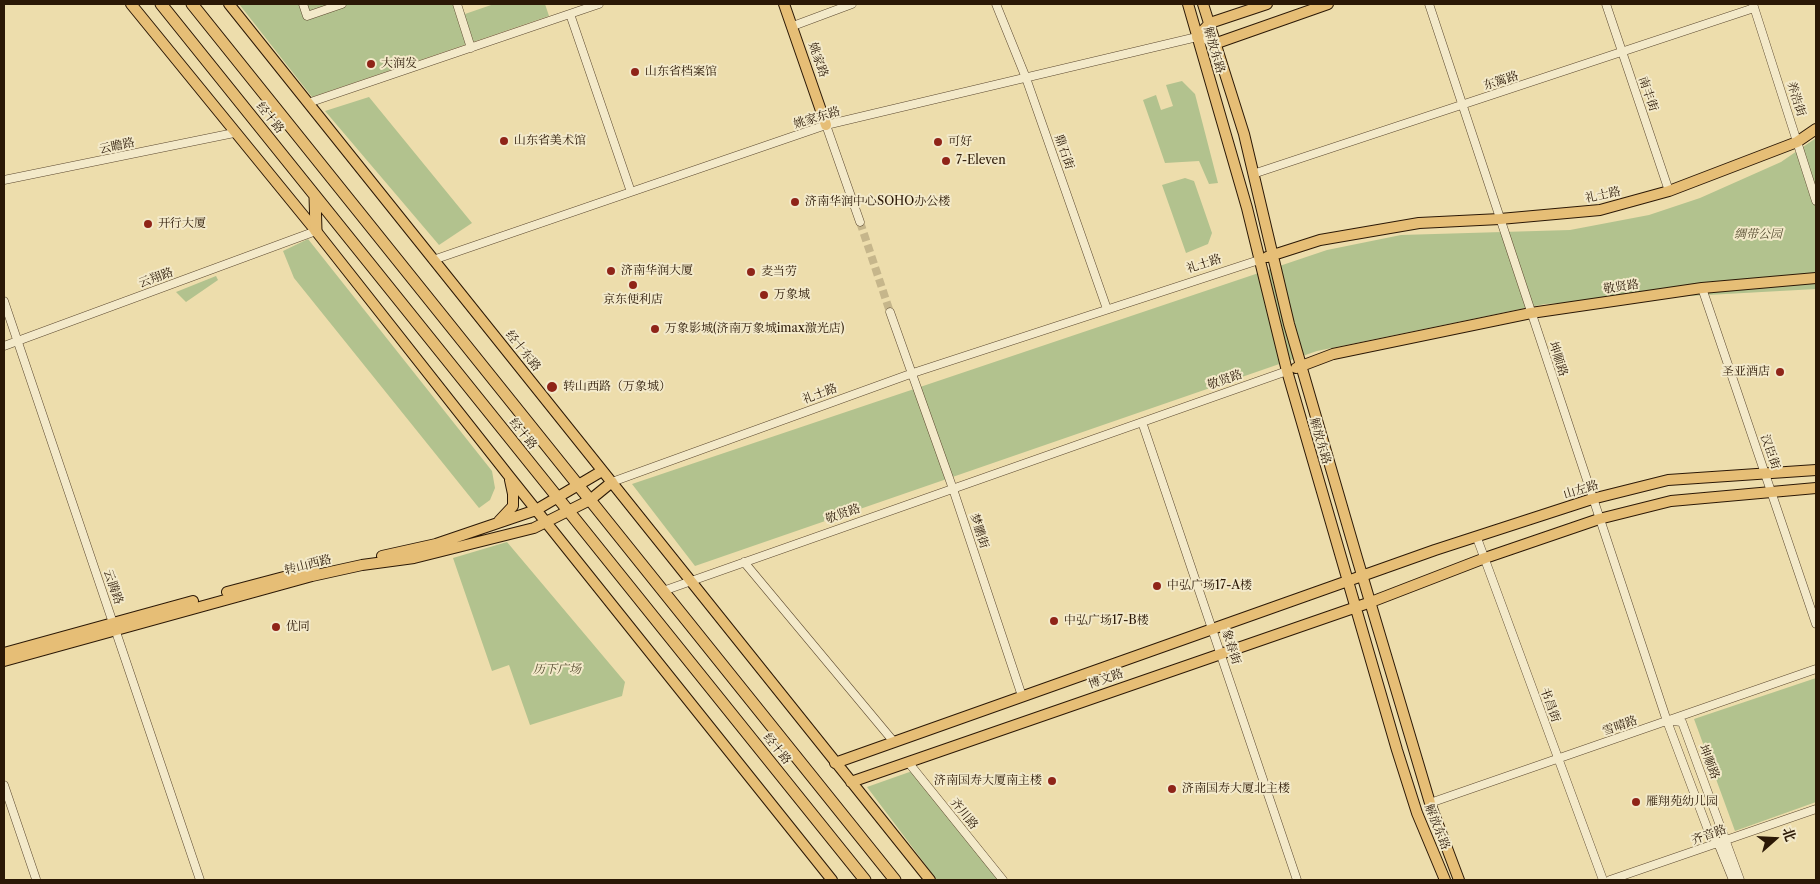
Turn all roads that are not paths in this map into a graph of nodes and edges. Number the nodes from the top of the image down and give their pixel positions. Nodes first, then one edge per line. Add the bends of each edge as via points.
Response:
1 (131, 4) edge
2 (161, 4) edge
3 (192, 4) edge
4 (231, 4) edge
5 (303, 4) edge
6 (342, 4) edge
7 (457, 4) edge
8 (599, 4) edge
9 (784, 4) edge
10 (852, 4) edge
11 (996, 4) edge
12 (1188, 4) edge
13 (1202, 4) edge
14 (1267, 4) edge
15 (1328, 4) edge
16 (1429, 4) edge
17 (1606, 4) edge
18 (1754, 6) edge
19 (570, 14) junction
20 (1210, 23) junction
21 (793, 26) junction
22 (1197, 37) junction
23 (1217, 43) junction
24 (471, 48) junction
25 (1623, 53) junction
26 (1026, 78) junction
27 (308, 103) junction
28 (1463, 105) junction
29 (826, 125) junction
30 (1816, 129) edge
31 (234, 133) junction
32 (1797, 142) junction
33 (1253, 174) junction
34 (4, 180) edge
35 (1669, 191) junction
36 (631, 192) junction
37 (315, 196) junction
38 (1816, 201) edge
39 (1500, 220) junction
40 (860, 222) tunnel mouth
41 (316, 231) junction
42 (1272, 256) junction
43 (433, 260) junction
44 (1259, 260) junction
45 (1816, 278) edge
46 (1702, 288) junction
47 (4, 301) edge
48 (1107, 309) junction
49 (890, 312) tunnel mouth
50 (1531, 313) junction
51 (17, 342) junction
52 (4, 346) edge
53 (1302, 366) junction
54 (1287, 371) junction
55 (913, 374) junction
56 (1142, 422) junction
57 (1816, 470) edge
58 (602, 471) junction
59 (1765, 472) junction
60 (509, 476) junction
61 (612, 482) junction
62 (578, 486) junction
63 (1816, 488) edge
64 (953, 489) junction
65 (1771, 491) junction
66 (558, 498) junction
67 (1592, 499) junction
68 (590, 500) junction
69 (536, 510) junction
70 (570, 512) junction
71 (1599, 519) junction
72 (546, 523) junction
73 (491, 527) junction
74 (1477, 538) junction
75 (1485, 558) junction
76 (744, 562) junction
77 (1363, 576) junction
78 (690, 581) junction
79 (1348, 581) junction
80 (663, 591) junction
81 (1370, 602) junction
82 (1356, 605) junction
83 (1816, 624) edge
84 (114, 625) junction
85 (1213, 628) junction
86 (1221, 652) junction
87 (4, 653) edge
88 (4, 661) edge
89 (1816, 669) edge
90 (1022, 696) junction
91 (1668, 721) junction
92 (894, 742) junction
93 (1558, 759) junction
94 (908, 762) junction
95 (836, 763) junction
96 (851, 782) junction
97 (4, 785) edge
98 (1430, 803) junction
99 (1816, 809) edge
100 (1721, 842) junction
101 (35, 880) edge
102 (200, 880) edge
103 (832, 880) edge
104 (865, 880) edge
105 (895, 880) edge
106 (930, 880) edge
107 (1003, 880) edge
108 (1297, 880) edge
109 (1445, 880) edge
110 (1459, 880) edge
111 (1603, 880) edge
112 (1610, 880) edge
113 (1733, 880) edge
114 (1740, 880) edge

1 - 31 main road
2 - 37 highway, 经十路
3 - 62 highway, 经十路
4 - 27 main road
5 - 6 street via 307,16
7 - 24 street
8 - 19 street
9 - 21 main road, 姚家路
10 - 21 street
11 - 26 street, 鼎石街
12 - 22 main road, 解放东路
13 - 20 main road, 解放东路
14 - 20 main road
15 - 23 main road
16 - 28 street, 坤顺路
17 - 25 street, 南丰街
18 - 25 street, 东篱路
18 - 32 street, 养浩街
19 - 24 street
19 - 36 street
20 - 22 main road
20 - 23 main road, 解放东路
21 - 29 main road, 姚家路
22 - 23 street
22 - 26 street, 姚家东路
22 - 44 main road, 解放东路
23 - 33 main road, 解放东路
24 - 27 street
25 - 28 street, 东篱路
25 - 35 street, 南丰街
26 - 29 street, 姚家东路
26 - 48 street, 鼎石街
27 - 43 main road
28 - 33 street, 东篱路
28 - 39 street, 坤顺路
29 - 36 street, 姚家东路
29 - 40 street
30 - 32 main road, 礼士路
31 - 34 street, 云瞻路
31 - 41 main road
32 - 35 main road, 礼士路
32 - 38 street, 养浩街
33 - 42 main road, 解放东路
35 - 39 main road, 礼士路 via 1600,210
36 - 43 street, 姚家东路
37 - 41 highway
37 - 66 highway, 经十路
39 - 42 main road, 礼士路 via 1420,223 1320,240
39 - 50 street, 坤顺路
41 - 51 street, 云翔路
41 - 60 main road
42 - 44 main road, 礼士路
42 - 53 main road, 解放东路
43 - 58 main road, 经十东路
44 - 48 street, 礼士路
44 - 54 main road, 解放东路
45 - 46 main road, 敬贤路
46 - 50 main road, 敬贤路
46 - 59 street, 汉臣街
47 - 51 street, 云腾路
48 - 55 street, 礼士路
49 - 55 street, 梦鹏街
50 - 53 main road, 敬贤路 via 1333,354
50 - 67 street, 坤顺路
51 - 52 street, 云翔路
51 - 84 street, 云腾路
53 - 54 main road, 敬贤路
53 - 77 main road, 解放东路
54 - 56 street, 敬贤路
54 - 79 main road, 解放东路
55 - 61 street, 礼士路
55 - 64 street, 梦鹏街
56 - 64 street, 敬贤路
56 - 85 street, 象春街
57 - 59 main road, 山左路
58 - 61 main road, 经十东路
58 - 62 main road, 转山西路
59 - 65 street, 汉臣街
59 - 67 main road, 山左路 via 1668,480
60 - 69 main road
60 - 73 main road via 513,506
61 - 68 main road, 转山西路
61 - 78 main road
62 - 66 main road, 转山西路
62 - 68 highway, 经十路
63 - 65 main road
64 - 76 street, 敬贤路
64 - 90 street, 梦鹏街
65 - 71 main road via 1671,501
65 - 83 street, 汉臣街
66 - 69 main road, 转山西路
66 - 70 highway, 经十路
67 - 71 street, 坤顺路
67 - 74 main road, 山左路
68 - 70 main road, 转山西路
68 - 80 highway, 经十路
69 - 72 main road
69 - 73 main road, 转山西路
70 - 72 main road, 转山西路
70 - 104 highway, 经十路
71 - 75 main road
71 - 91 street, 坤顺路
72 - 84 main road, 转山西路 via 451,550 312,576
72 - 103 main road
73 - 84 main road, 转山西路 via 410,550 291,574
74 - 75 street, 书昌街
74 - 77 main road, 山左路
75 - 81 main road
75 - 93 street, 书昌街
76 - 78 street, 敬贤路
76 - 92 street
77 - 79 main road, 山左路
77 - 81 main road, 解放东路
78 - 80 street, 敬贤路
78 - 95 main road
79 - 82 main road, 解放东路
79 - 85 main road, 博文路
80 - 105 highway, 经十路
81 - 82 main road, 博文路
81 - 98 main road, 解放东路
82 - 86 main road, 博文路
82 - 109 main road, 解放东路 via 1417,812
84 - 87 main road, 转山西路
84 - 88 main road, 转山西路
84 - 102 street, 云腾路
85 - 86 street, 象春街
85 - 90 main road, 博文路
86 - 94 main road, 博文路
86 - 108 street, 象春街
89 - 91 street, 雪晴路
90 - 92 main road, 博文路
91 - 93 street, 雪晴路
91 - 100 street, 坤顺路 via 1708,830
91 - 100 street, 坤顺路 via 1682,722 1721,825
92 - 95 main road, 博文路
93 - 98 street, 雪晴路
93 - 111 street, 书昌街
94 - 96 main road, 博文路
94 - 107 street, 齐川路
95 - 96 main road
96 - 106 main road
97 - 101 street
98 - 110 main road, 解放东路
99 - 100 street, 齐音路
100 - 112 street, 齐音路
100 - 113 street, 坤顺路
100 - 114 street, 坤顺路

